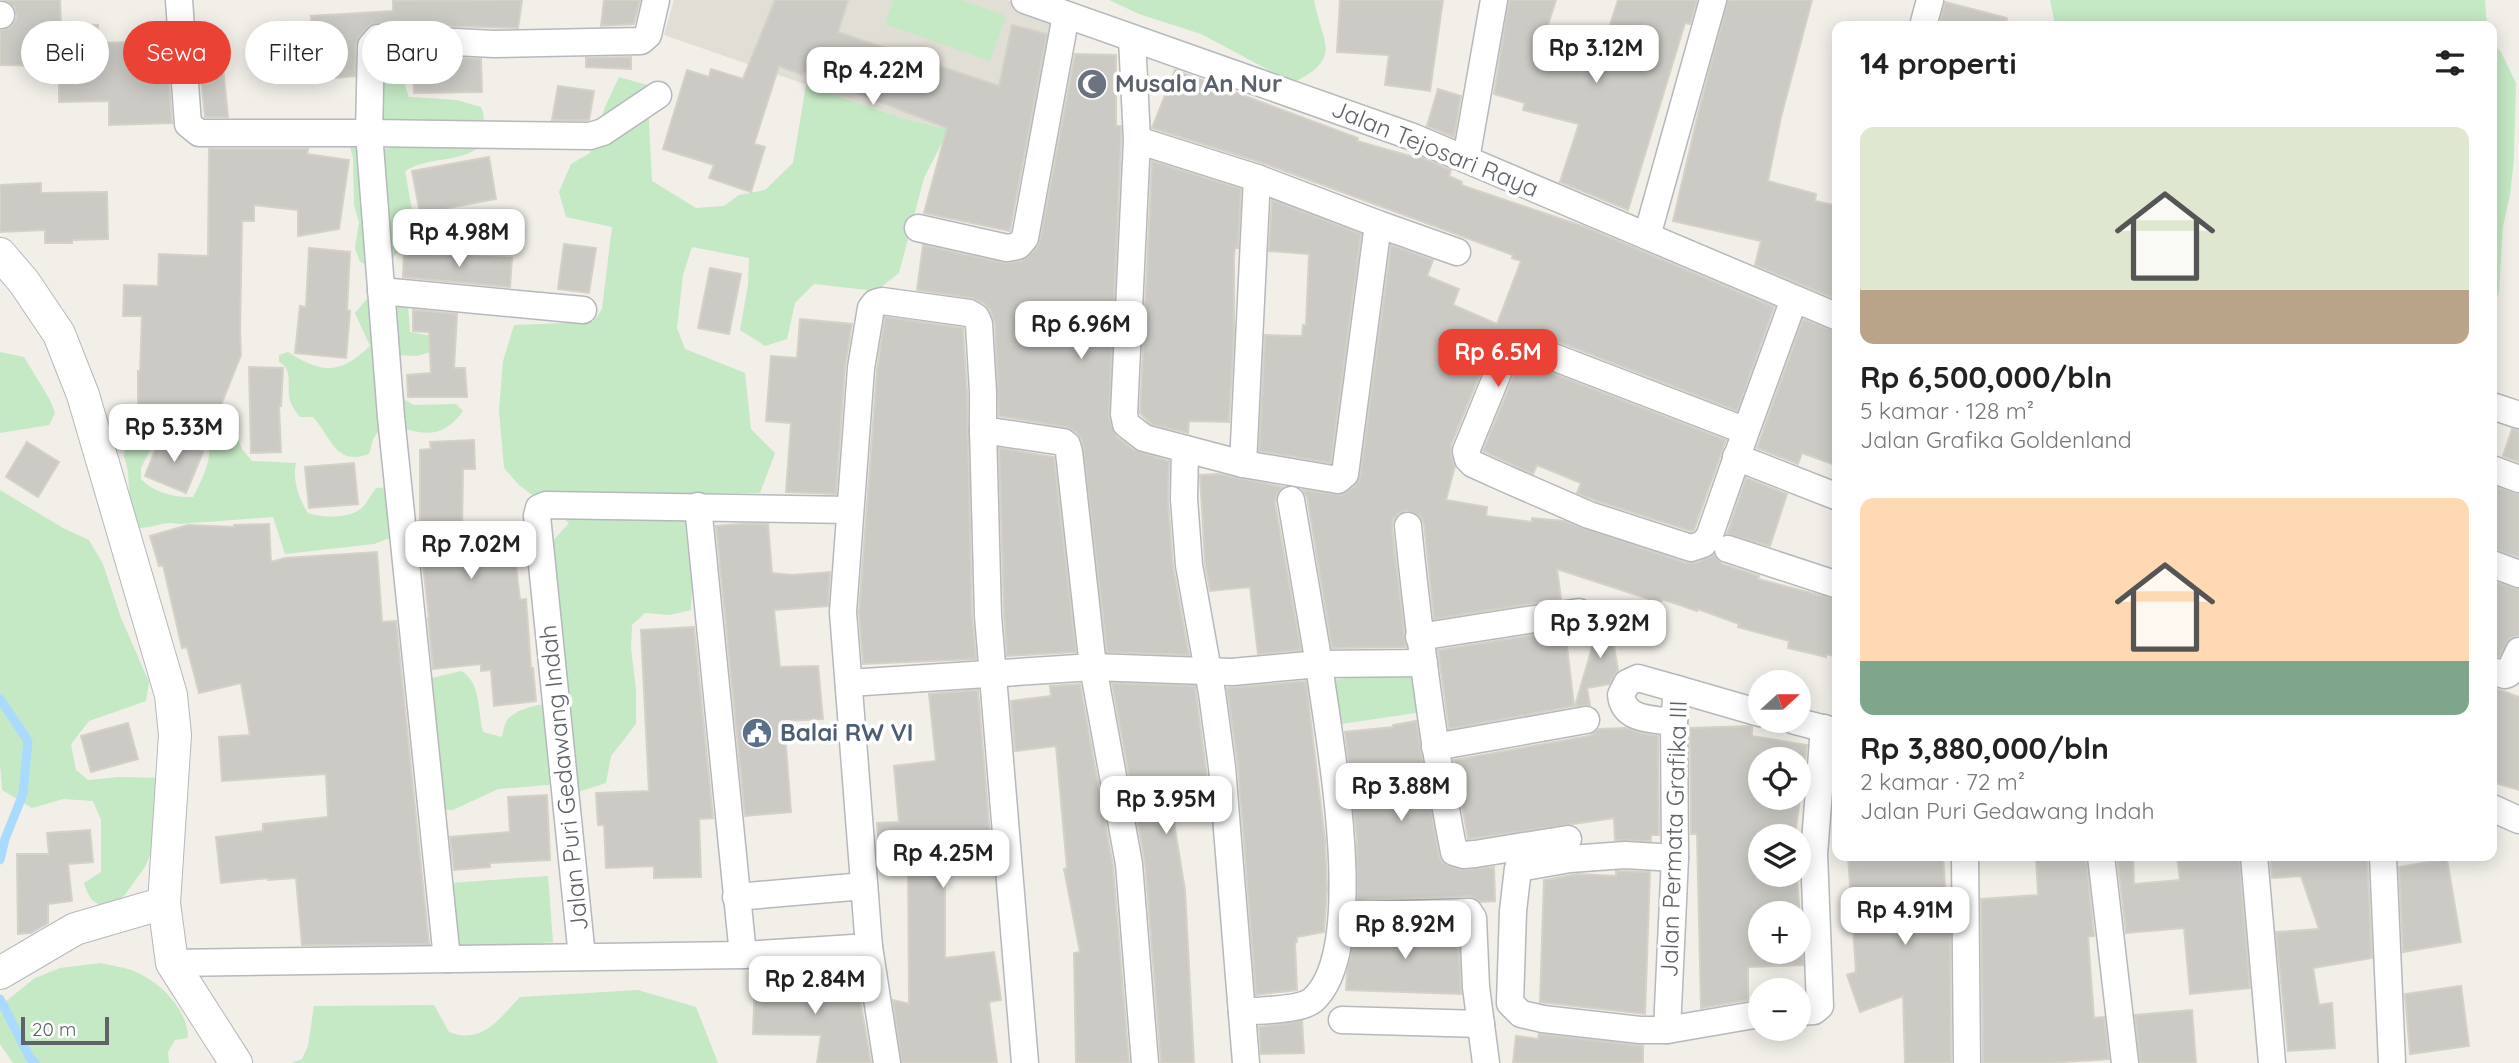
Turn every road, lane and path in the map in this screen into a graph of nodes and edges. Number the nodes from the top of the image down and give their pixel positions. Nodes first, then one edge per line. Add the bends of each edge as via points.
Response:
1 (179, 0) edge
2 (656, 0) edge
3 (1025, 0) edge
4 (1494, 0) edge
5 (1713, 0) edge
6 (1930, 0) edge
7 (1066, 15) junction
8 (1924, 21) edge
9 (1132, 38) junction
10 (658, 95) dead end
11 (369, 133) junction
12 (1137, 140) junction
13 (1466, 159) junction
14 (1257, 178) junction
15 (1378, 224) junction
16 (918, 228) dead end
17 (1647, 236) junction
18 (1457, 252) dead end
19 (0, 254) edge
20 (381, 291) junction
21 (1794, 299) junction
22 (583, 310) dead end
23 (1832, 315) edge
24 (2497, 408) edge
25 (2519, 415) edge
26 (983, 430) junction
27 (1746, 431) junction
28 (1185, 449) junction
29 (1736, 457) junction
30 (1243, 464) junction
31 (2497, 471) edge
32 (2519, 479) edge
33 (1832, 495) edge
34 (1291, 500) dead end
35 (698, 506) junction
36 (849, 509) junction
37 (1408, 526) dead end
38 (1728, 549) dead end
39 (2497, 566) edge
40 (2519, 574) edge
41 (1832, 583) edge
42 (1579, 612) dead end
43 (1419, 637) junction
44 (2519, 651) edge
45 (1424, 663) junction
46 (1319, 664) junction
47 (1093, 667) junction
48 (1208, 670) junction
49 (2497, 673) edge
50 (992, 674) junction
51 (849, 683) junction
52 (1677, 689) junction
53 (1748, 710) edge
54 (1586, 720) dead end
55 (1674, 722) junction
56 (1811, 725) edge
57 (1831, 730) edge
58 (1435, 747) junction
59 (2497, 810) edge
60 (2519, 820) edge
61 (1568, 839) dead end
62 (1675, 858) junction
63 (1965, 861) edge
64 (2102, 861) edge
65 (2254, 861) edge
66 (2383, 861) edge
67 (864, 886) junction
68 (736, 897) junction
69 (164, 903) junction
70 (1368, 915) dead end
71 (869, 947) junction
72 (743, 955) junction
73 (582, 957) junction
74 (447, 959) junction
75 (172, 963) junction
76 (1, 972) edge
77 (1242, 1012) junction
78 (1811, 1012) edge
79 (1748, 1016) edge
80 (1342, 1020) dead end
81 (1481, 1024) junction
82 (1667, 1030) junction
83 (236, 1063) edge
84 (887, 1063) edge
85 (1025, 1063) edge
86 (1145, 1063) edge
87 (1245, 1063) edge
88 (1486, 1063) edge
89 (1967, 1063) edge
90 (2125, 1063) edge
91 (2272, 1063) edge
92 (2392, 1063) edge

1 - 11 street via 188,124 193,130
2 - 11 street via 648,35 641,41 494,44 378,38 371,46
3 - 7 street, Jalan Tejosari Raya
4 - 13 street
5 - 17 street
6 - 8 street
7 - 9 street, Jalan Tejosari Raya
7 - 16 street via 1026,238 1007,248
9 - 12 street
9 - 13 street, Jalan Tejosari Raya
10 - 11 street via 590,136
11 - 20 street
12 - 14 street
12 - 28 street via 1124,414 1126,424 1144,438
13 - 17 street, Jalan Tejosari Raya
14 - 15 street
14 - 30 street
15 - 18 street
15 - 30 street via 1345,474 1338,480
17 - 21 street, Jalan Tejosari Raya
19 - 69 street via 59,334 78,383 171,695 175,735
20 - 22 street
20 - 74 street
21 - 23 street, Jalan Tejosari Raya
21 - 27 street
24 - 25 street
26 - 36 street via 975,317 875,303 862,368
26 - 47 street via 1067,445
26 - 50 street
27 - 29 street
27 - 29 street via 1512,345 1466,450 1474,464 1504,478 1589,515 1691,548 1709,537
28 - 30 street
28 - 48 street via 1189,565
29 - 33 street
31 - 32 street
34 - 46 street
35 - 36 street, Jalan Puri Gedawang Indah
35 - 68 street
35 - 73 street, Jalan Puri Gedawang Indah via 539,508
36 - 51 street via 843,612
37 - 43 street
38 - 41 street
39 - 40 street
42 - 43 street
43 - 45 street
44 - 49 street via 2508,674
45 - 46 street
45 - 58 street
46 - 48 street
46 - 77 street via 1342,835 1343,902 1337,954 1326,982 1306,1006
47 - 48 street
47 - 50 street
47 - 86 street via 1129,864
48 - 77 street via 1222,766
50 - 51 street
50 - 85 street
51 - 67 street
52 - 53 street, Jalan Permata Grafika III
52 - 55 street, Jalan Permata Grafika III
52 - 55 street via 1644,677 1627,683 1621,695 1632,715
54 - 58 street
55 - 62 street, Jalan Permata Grafika III
56 - 57 street
57 - 78 street via 1814,854 1820,1006
58 - 61 street via 1454,852 1475,854
59 - 60 street
62 - 82 street, Jalan Permata Grafika III
62 - 82 street via 1611,856 1518,869 1513,911 1510,1003 1521,1014
63 - 89 street
64 - 90 street
65 - 91 street
66 - 92 street
67 - 68 street
67 - 71 street
68 - 72 street
69 - 75 street
69 - 76 street via 75,929
70 - 81 street via 1469,912
71 - 72 street, Jalan Puri Gedawang Indah
71 - 84 street
72 - 73 street, Jalan Puri Gedawang Indah
73 - 74 street, Jalan Puri Gedawang Indah
74 - 75 street, Jalan Puri Gedawang Indah
75 - 83 street
77 - 87 street
79 - 82 street
80 - 81 street
81 - 88 street

